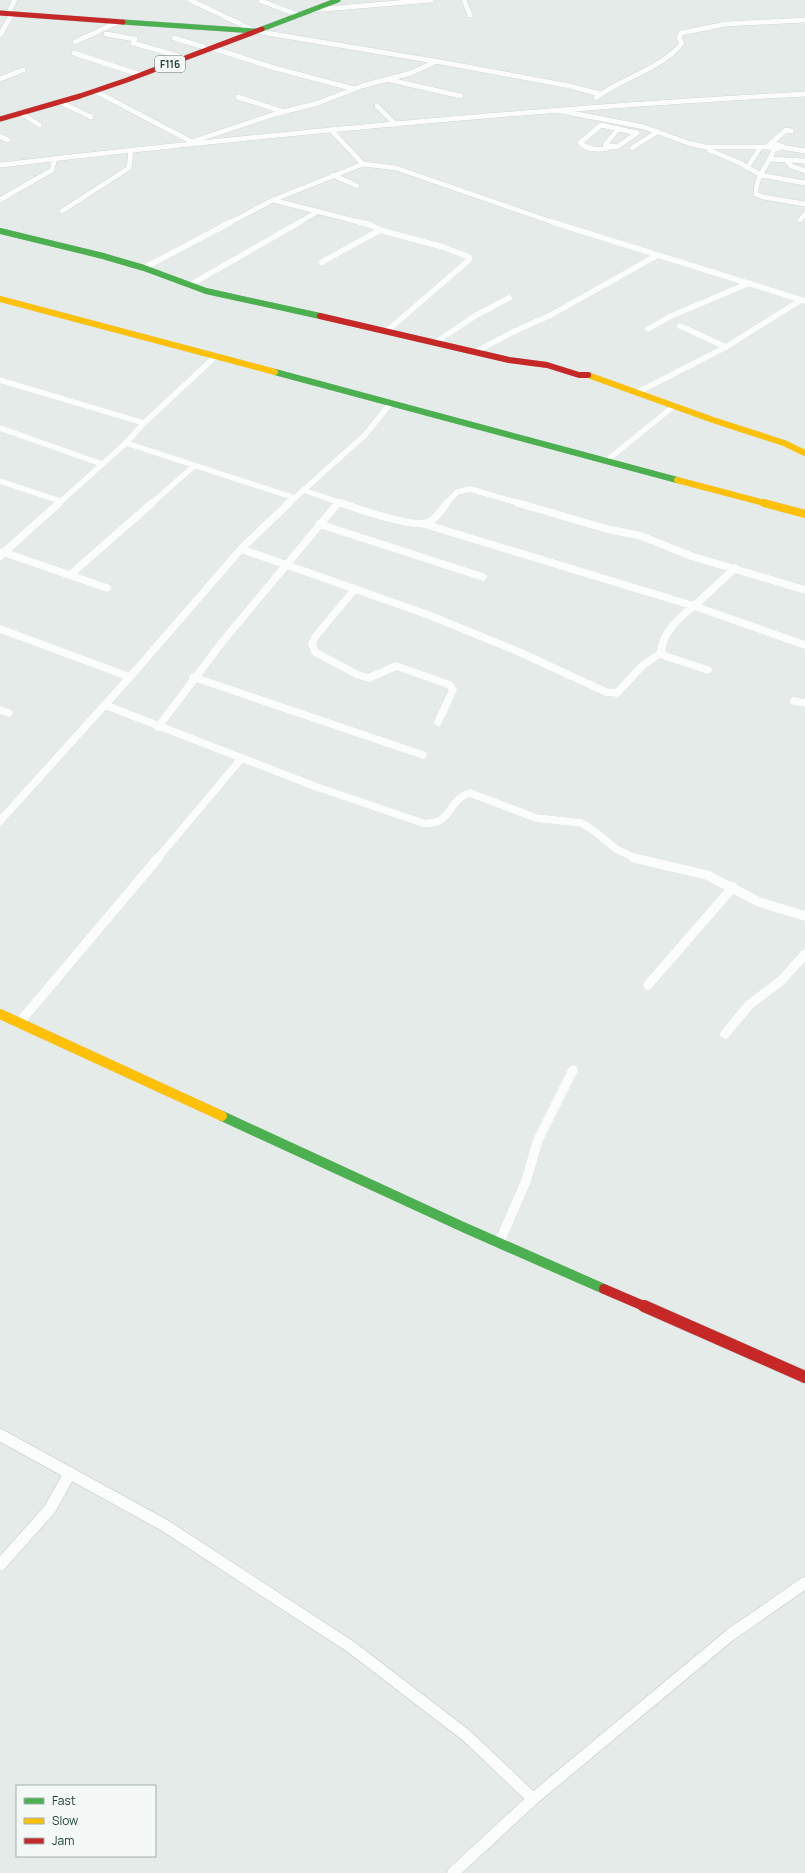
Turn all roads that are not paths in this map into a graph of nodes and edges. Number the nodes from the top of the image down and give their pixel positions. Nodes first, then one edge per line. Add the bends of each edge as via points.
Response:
1 (16, 0) edge
2 (190, 0) edge
3 (338, 0) edge
4 (431, 0) edge
5 (464, 0) edge
6 (261, 1) dead end
7 (313, 10) junction
8 (6, 14) edge
9 (298, 15) junction
10 (470, 15) dead end
11 (805, 20) edge
12 (120, 21) junction
13 (255, 31) junction
14 (106, 34) dead end
15 (0, 35) edge
16 (174, 38) dead end
17 (75, 42) dead end
18 (210, 49) junction
19 (74, 53) dead end
20 (185, 58) junction
21 (437, 61) junction
22 (23, 70) dead end
23 (141, 75) junction
24 (0, 79) edge
25 (389, 80) junction
26 (354, 89) junction
27 (95, 91) junction
28 (600, 94) junction
29 (805, 94) edge
30 (461, 96) dead end
31 (238, 97) dead end
32 (60, 102) junction
33 (376, 106) dead end
34 (587, 106) junction
35 (555, 109) junction
36 (284, 112) junction
37 (21, 113) junction
38 (91, 117) dead end
39 (0, 119) edge
40 (395, 124) junction
41 (39, 125) dead end
42 (618, 129) junction
43 (331, 130) junction
44 (595, 130) junction
45 (657, 132) junction
46 (613, 133) junction
47 (633, 135) junction
48 (0, 136) edge
49 (647, 137) junction
50 (8, 140) dead end
51 (194, 143) junction
52 (780, 145) junction
53 (771, 146) junction
54 (611, 147) junction
55 (705, 147) junction
56 (632, 148) dead end
57 (760, 148) junction
58 (131, 151) junction
59 (805, 151) edge
60 (55, 158) junction
61 (771, 159) junction
62 (787, 161) junction
63 (805, 161) edge
64 (363, 164) junction
65 (0, 165) edge
66 (747, 168) junction
67 (805, 171) edge
68 (333, 175) junction
69 (762, 175) junction
70 (805, 183) edge
71 (357, 186) dead end
72 (0, 200) edge
73 (273, 200) junction
74 (805, 204) edge
75 (62, 211) dead end
76 (317, 212) junction
77 (805, 214) edge
78 (800, 220) dead end
79 (380, 230) junction
80 (0, 231) edge
81 (656, 256) junction
82 (322, 262) dead end
83 (144, 268) junction
84 (747, 284) junction
85 (190, 285) junction
86 (509, 298) dead end
87 (0, 299) edge
88 (803, 301) edge
89 (680, 326) dead end
90 (648, 329) dead end
91 (387, 331) junction
92 (436, 342) junction
93 (726, 347) junction
94 (475, 352) junction
95 (216, 356) junction
96 (0, 380) edge
97 (638, 392) junction
98 (392, 403) junction
99 (674, 406) junction
100 (144, 423) junction
101 (0, 428) edge
102 (126, 443) junction
103 (805, 453) edge
104 (606, 461) junction
105 (102, 464) junction
106 (194, 466) junction
107 (0, 481) edge
108 (303, 490) junction
109 (295, 498) junction
110 (60, 501) junction
111 (338, 503) junction
112 (805, 514) edge
113 (320, 524) junction
114 (424, 524) junction
115 (0, 543) edge
116 (9, 546) junction
117 (241, 549) junction
118 (2, 554) edge
119 (285, 564) junction
120 (736, 568) junction
121 (70, 575) junction
122 (483, 577) dead end
123 (107, 588) dead end
124 (355, 589) junction
125 (805, 590) edge
126 (694, 606) junction
127 (0, 629) edge
128 (805, 645) edge
129 (661, 653) junction
130 (708, 670) dead end
131 (130, 677) junction
132 (193, 677) junction
133 (794, 701) dead end
134 (805, 702) edge
135 (105, 705) junction
136 (0, 710) edge
137 (9, 713) dead end
138 (438, 722) dead end
139 (158, 726) junction
140 (423, 755) dead end
141 (241, 758) junction
142 (0, 821) edge
143 (732, 887) junction
144 (805, 916) edge
145 (805, 954) edge
146 (648, 985) dead end
147 (0, 1014) edge
148 (19, 1023) junction
149 (725, 1034) dead end
150 (573, 1070) dead end
151 (499, 1243) junction
152 (805, 1377) edge
153 (0, 1435) edge
154 (70, 1473) junction
155 (0, 1565) edge
156 (805, 1582) edge
157 (533, 1799) junction
158 (453, 1873) edge

1 - 8 street
2 - 13 street
3 - 7 street, F116
4 - 7 street
5 - 10 street
6 - 9 street
7 - 9 street, F116
8 - 12 street
8 - 15 street
9 - 13 street, F116
11 - 28 street via 714,25 687,31 679,36 682,44 673,53
12 - 13 street
12 - 17 street
13 - 18 street, F116
13 - 21 street
14 - 20 street via 135,39 134,43
16 - 18 street
18 - 20 street, F116
18 - 26 street
19 - 23 street
20 - 23 street, F116
21 - 25 street via 421,70
21 - 28 street via 537,79
22 - 24 street
23 - 27 street, F116
25 - 26 street
25 - 30 street
26 - 36 street via 318,103
27 - 32 street, F116
27 - 51 street via 137,114 167,126
28 - 34 street
29 - 34 street
31 - 36 street
32 - 37 street, F116
32 - 38 street
33 - 40 street
34 - 35 street
35 - 40 street
35 - 45 street via 644,127
36 - 51 street
37 - 39 street, F116
37 - 41 street
40 - 43 street
42 - 44 street via 601,126
42 - 46 street
42 - 47 street via 637,133
43 - 51 street
43 - 64 street
44 - 46 street
44 - 54 street via 580,145 605,149
45 - 49 street
45 - 55 street
46 - 47 street
46 - 54 street via 605,145
47 - 49 street
47 - 54 street via 617,147
48 - 50 street
49 - 56 street
51 - 58 street
52 - 53 street
52 - 53 street via 789,130
52 - 59 street
53 - 57 street
53 - 61 street
55 - 57 street
55 - 66 street
57 - 66 street
58 - 60 street
58 - 75 street via 130,165 126,170
60 - 65 street
60 - 72 street via 52,170
61 - 62 street
61 - 69 street
62 - 63 street
62 - 67 street via 791,166
64 - 68 street
64 - 81 street via 396,168
66 - 69 street
68 - 71 street
68 - 73 street
69 - 70 street
69 - 74 street via 755,189 759,195
73 - 76 street
73 - 83 street
76 - 79 street via 371,225
76 - 85 street via 272,239 232,258
77 - 78 street
79 - 82 street
79 - 91 street via 470,257
80 - 83 street
81 - 84 street
81 - 94 street via 558,311
83 - 85 street
84 - 88 street
84 - 90 street
85 - 91 street via 259,304
86 - 92 street via 475,316
87 - 95 street
88 - 93 street
89 - 93 street
91 - 92 street
92 - 94 street
93 - 97 street
94 - 97 street via 547,365 579,375 590,375
95 - 98 street
95 - 100 street
96 - 100 street
97 - 99 street
98 - 104 street
98 - 108 street via 365,435
99 - 103 street via 784,443
99 - 104 street
100 - 102 street
101 - 105 street
102 - 105 street
102 - 106 street
104 - 112 street
105 - 110 street
106 - 109 street
106 - 121 street
107 - 110 street
108 - 109 street
108 - 111 street
109 - 117 street
110 - 116 street
111 - 113 street
111 - 114 street
113 - 119 street
113 - 122 street
114 - 120 street via 430,521 458,491 470,489 607,529 641,536 691,556
114 - 126 street
115 - 116 street
116 - 118 street
117 - 119 street
117 - 131 street
118 - 121 street
119 - 124 street
119 - 132 street
120 - 125 street
120 - 126 street
121 - 123 street
124 - 129 street via 534,658 606,692 617,693 635,672
124 - 138 street via 315,637 312,644 315,652 369,678 396,666 450,685 453,690
126 - 128 street
126 - 129 street via 667,630
127 - 131 street
129 - 130 street
131 - 135 street
132 - 139 street
132 - 140 street
133 - 134 street
135 - 139 street
135 - 142 street
136 - 137 street
139 - 141 street
141 - 143 street via 423,823 434,824 441,821 463,795 470,794 534,818 579,822 593,828 611,847 623,853 640,860 709,876
141 - 148 street
143 - 144 street via 745,896
143 - 146 street
145 - 149 street via 782,980 749,1005
147 - 148 street
148 - 151 street
150 - 151 street via 538,1140 526,1181
151 - 152 street
153 - 154 street
154 - 155 street via 50,1509
154 - 157 street via 164,1525 351,1647 466,1736
156 - 157 street via 730,1635
157 - 158 street

